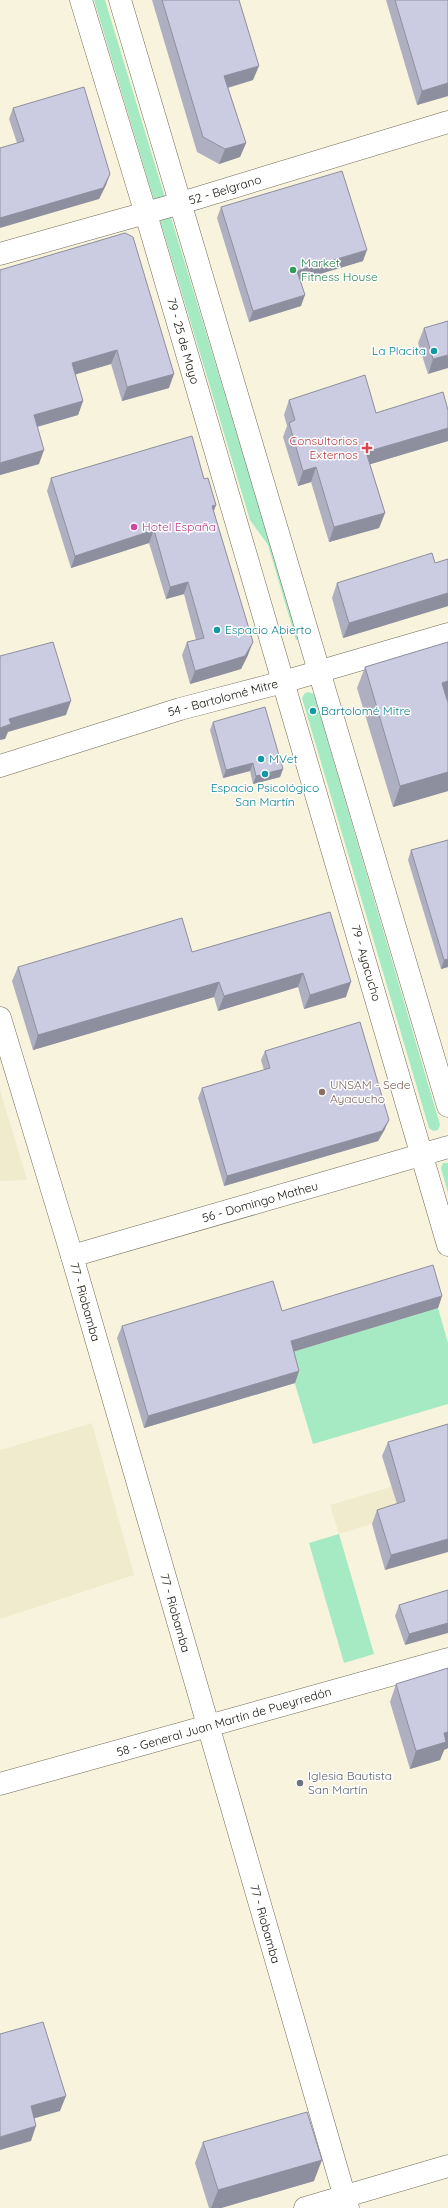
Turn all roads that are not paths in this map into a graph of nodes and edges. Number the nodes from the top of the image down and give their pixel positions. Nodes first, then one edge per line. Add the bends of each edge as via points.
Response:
1 (81, 0) edge
2 (120, 0) edge
3 (448, 122) edge
4 (181, 203) junction
5 (146, 214) junction
6 (0, 254) edge
7 (448, 634) edge
8 (321, 672) junction
9 (283, 682) junction
10 (0, 766) edge
11 (0, 1018) edge
12 (448, 1106) edge
13 (448, 1147) edge
14 (423, 1155) junction
15 (448, 1245) edge
16 (72, 1256) junction
17 (448, 1659) edge
18 (208, 1727) junction
19 (0, 1784) edge
20 (448, 2166) edge
21 (347, 2202) edge
22 (305, 2208) edge

1 - 5 street, 79 - 25 de Mayo
2 - 4 street
3 - 4 street, 52 - Belgrano
4 - 5 street, 52 - Belgrano
4 - 8 street
5 - 6 street, 52 - Belgrano
5 - 9 street, 79 - 25 de Mayo
7 - 8 street, 54 - Bartolomé Mitre
8 - 9 street, 54 - Bartolomé Mitre
8 - 12 street
9 - 10 street, 54 - Bartolomé Mitre via 180,709
9 - 14 street, 79 - Ayacucho
11 - 16 street, 77 - Riobamba
13 - 14 street, 56 - Domingo Matheu
14 - 15 street, 79 - Ayacucho
14 - 16 street, 56 - Domingo Matheu
16 - 18 street, 77 - Riobamba
17 - 18 street, 58 - General Juan Martín de Pueyrredón
18 - 19 street, 58 - General Juan Martín de Pueyrredón
18 - 21 street, 77 - Riobamba
20 - 21 street
21 - 22 street

